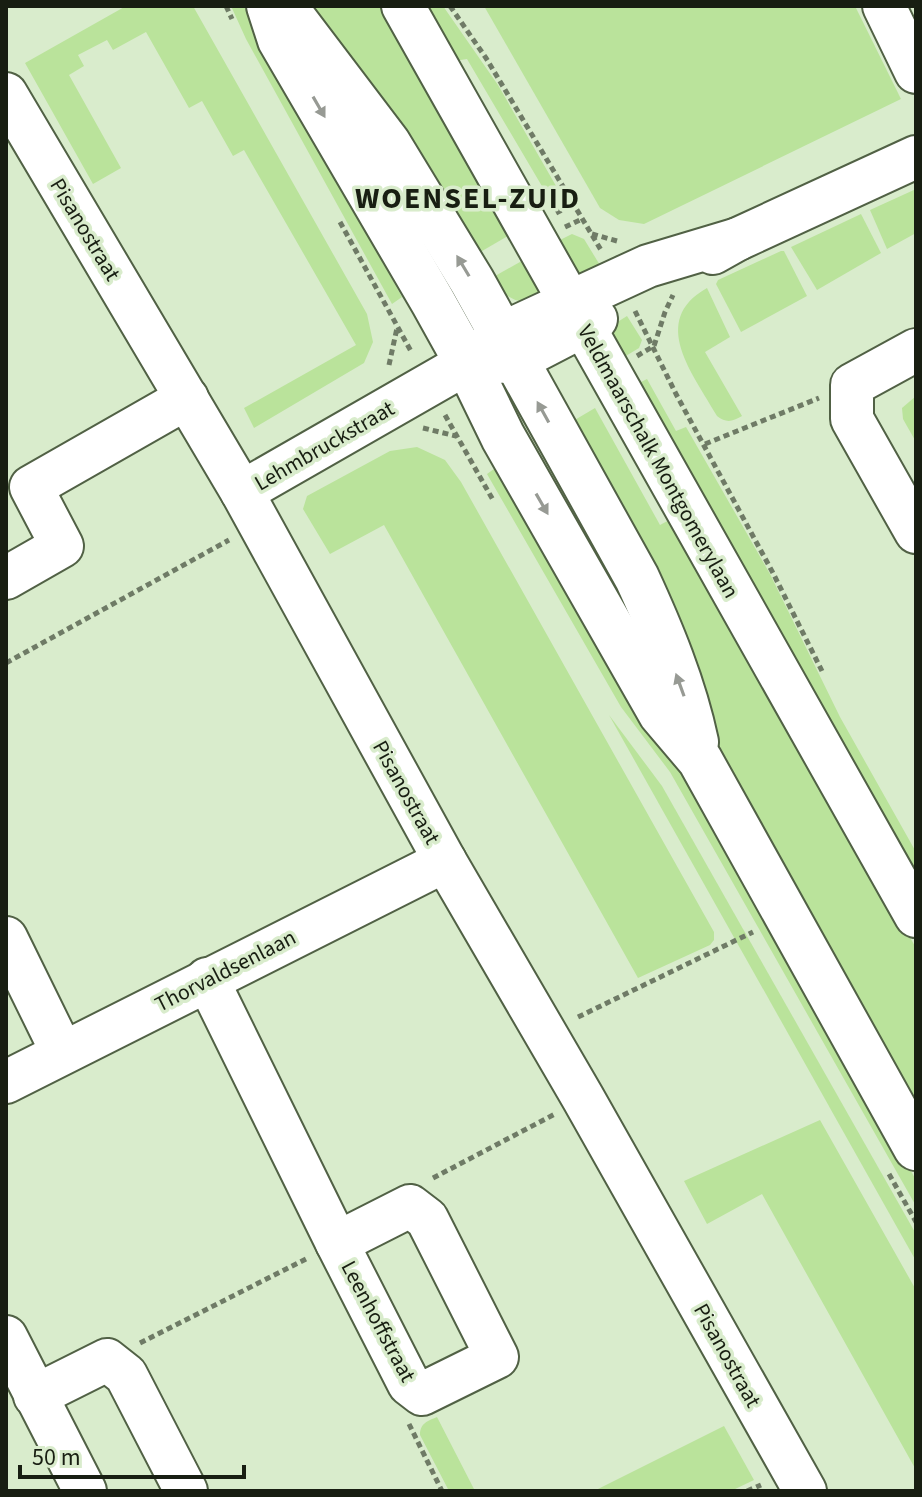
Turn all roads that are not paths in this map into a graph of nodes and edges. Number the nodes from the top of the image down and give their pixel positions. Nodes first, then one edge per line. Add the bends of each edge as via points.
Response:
1 (269, 6) edge
2 (281, 6) edge
3 (403, 6) edge
4 (884, 6) edge
5 (916, 72) edge
6 (6, 94) edge
7 (916, 157) edge
8 (576, 314) junction
9 (508, 348) junction
10 (916, 350) edge
11 (467, 363) junction
12 (187, 398) junction
13 (250, 508) junction
14 (916, 532) edge
15 (6, 578) edge
16 (700, 760) junction
17 (445, 861) junction
18 (916, 916) edge
19 (6, 938) edge
20 (207, 979) junction
21 (62, 1052) junction
22 (6, 1082) edge
23 (900, 1157) edge
24 (337, 1243) junction
25 (6, 1337) edge
26 (35, 1396) junction
27 (85, 1491) edge
28 (186, 1491) edge
29 (805, 1491) edge

1 -> 11 main road via 280,40
9 -> 2 main road via 388,143
3 - 8 street, Veldmaarschalk Montgomerylaan
4 - 5 street
6 - 12 street, Pisanostraat
7 - 8 street
8 - 9 street
8 - 18 street, Veldmaarschalk Montgomerylaan
9 - 11 street
16 -> 9 main road via 690,712 658,623
10 - 14 street via 852,385 852,419
11 - 13 street, Lehmbruckstraat
11 -> 16 main road via 503,437 661,714
12 - 13 street, Pisanostraat
12 - 15 street via 31,487 62,546
13 - 17 street, Pisanostraat
16 - 23 main road
17 - 20 street, Thorvaldsenlaan
17 - 29 street, Pisanostraat
19 - 21 street
20 - 21 street, Thorvaldsenlaan
20 - 24 street, Leenhoffstraat
21 - 22 street, Thorvaldsenlaan
24 - 24 street, Leenhoffstraat via 410,1206 427,1219 497,1357 422,1394 409,1384
25 - 26 street
26 - 27 street
26 - 28 street via 107,1360 126,1375

